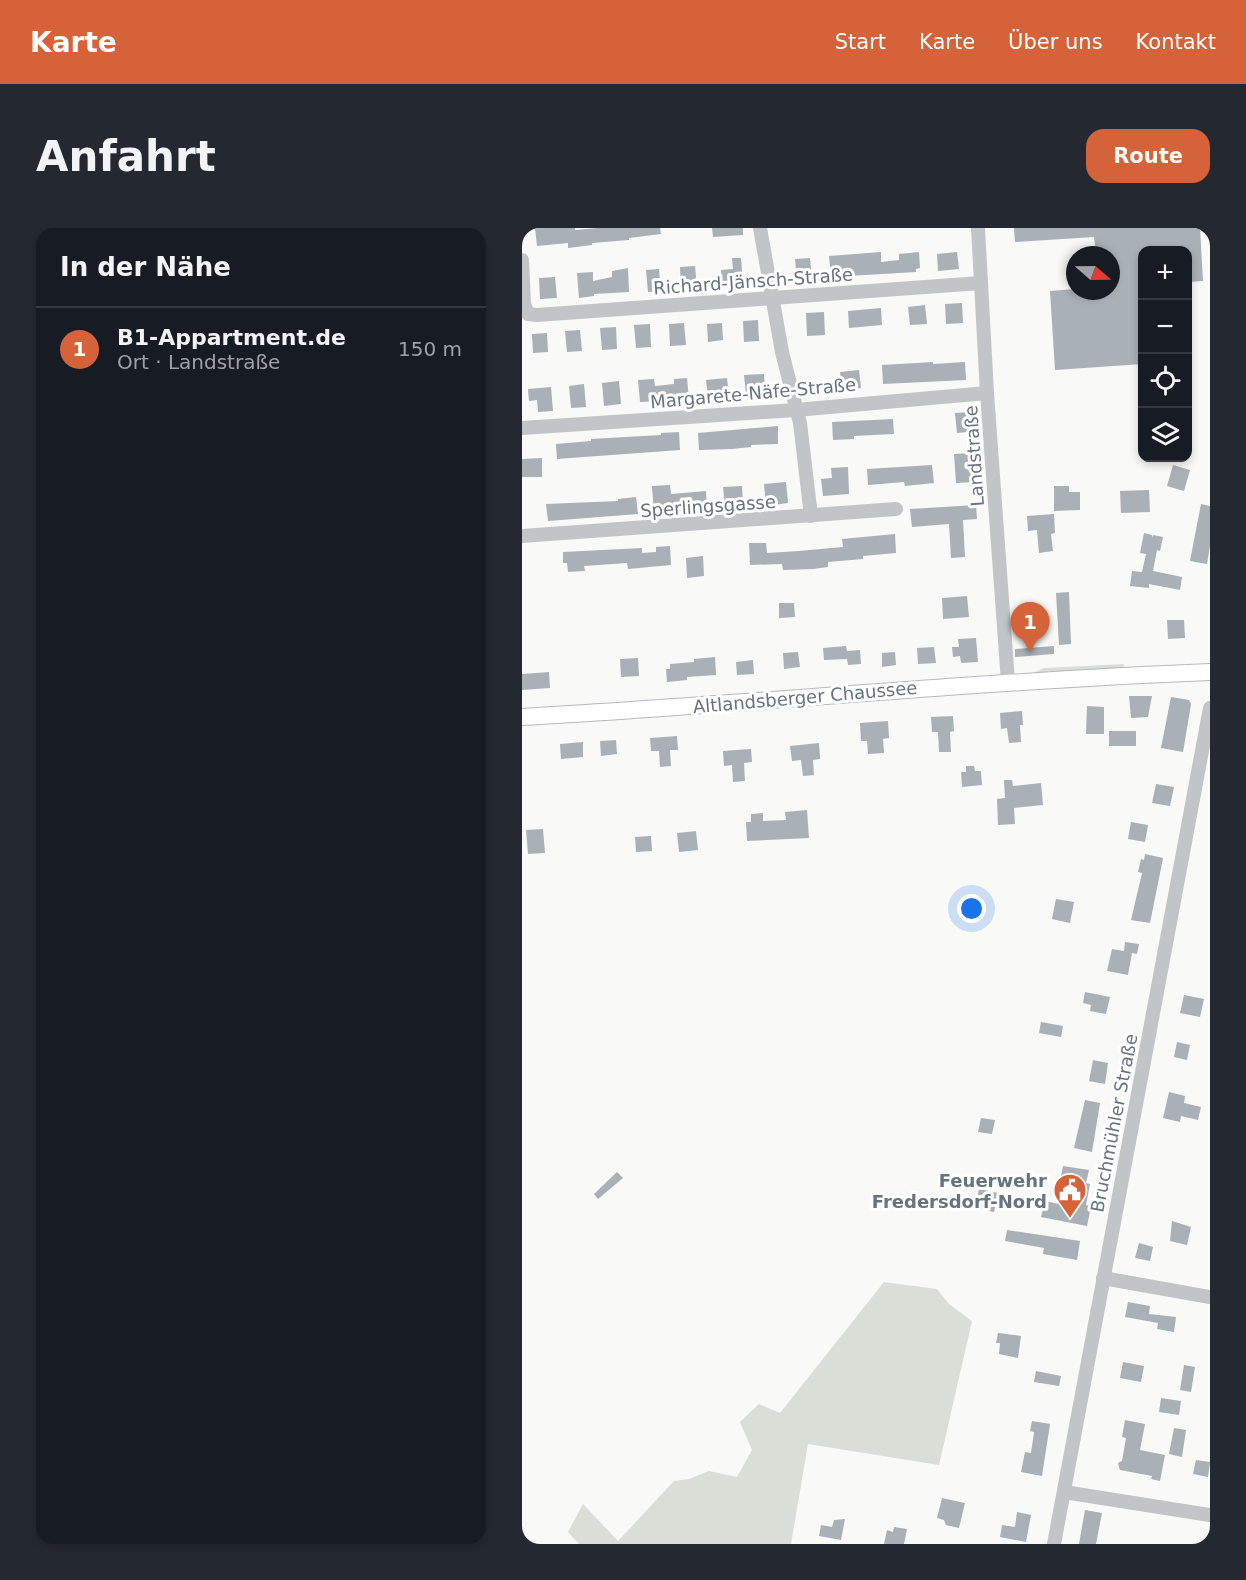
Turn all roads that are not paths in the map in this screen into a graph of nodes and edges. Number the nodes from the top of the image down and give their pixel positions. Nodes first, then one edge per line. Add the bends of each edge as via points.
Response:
1 (760, 228) edge
2 (978, 228) edge
3 (522, 260) edge
4 (981, 283) junction
5 (773, 297) junction
6 (987, 393) junction
7 (796, 410) junction
8 (522, 428) edge
9 (896, 509) dead end
10 (811, 516) junction
11 (522, 536) edge
12 (1210, 672) edge
13 (1008, 682) junction
14 (1210, 708) edge
15 (522, 717) edge
16 (1103, 1278) junction
17 (1210, 1297) edge
18 (1064, 1492) junction
19 (1210, 1515) edge
20 (1054, 1544) edge

1 - 5 street
2 - 4 street, Landstraße
3 - 5 street, Richard-Jänsch-Straße via 528,314
4 - 5 street, Richard-Jänsch-Straße
4 - 6 street, Landstraße
5 - 7 street
6 - 7 street, Margarete-Näfe-Straße
6 - 13 street, Landstraße
7 - 8 street, Margarete-Näfe-Straße
7 - 10 street
9 - 10 street, Sperlingsgasse
10 - 11 street, Sperlingsgasse
12 - 13 main road, Altlandsberger Chaussee
13 - 15 main road, Altlandsberger Chaussee
14 - 16 street, Bruchmühler Straße
16 - 17 street
16 - 18 street, Bruchmühler Straße
18 - 19 street
18 - 20 street, Bruchmühler Straße

